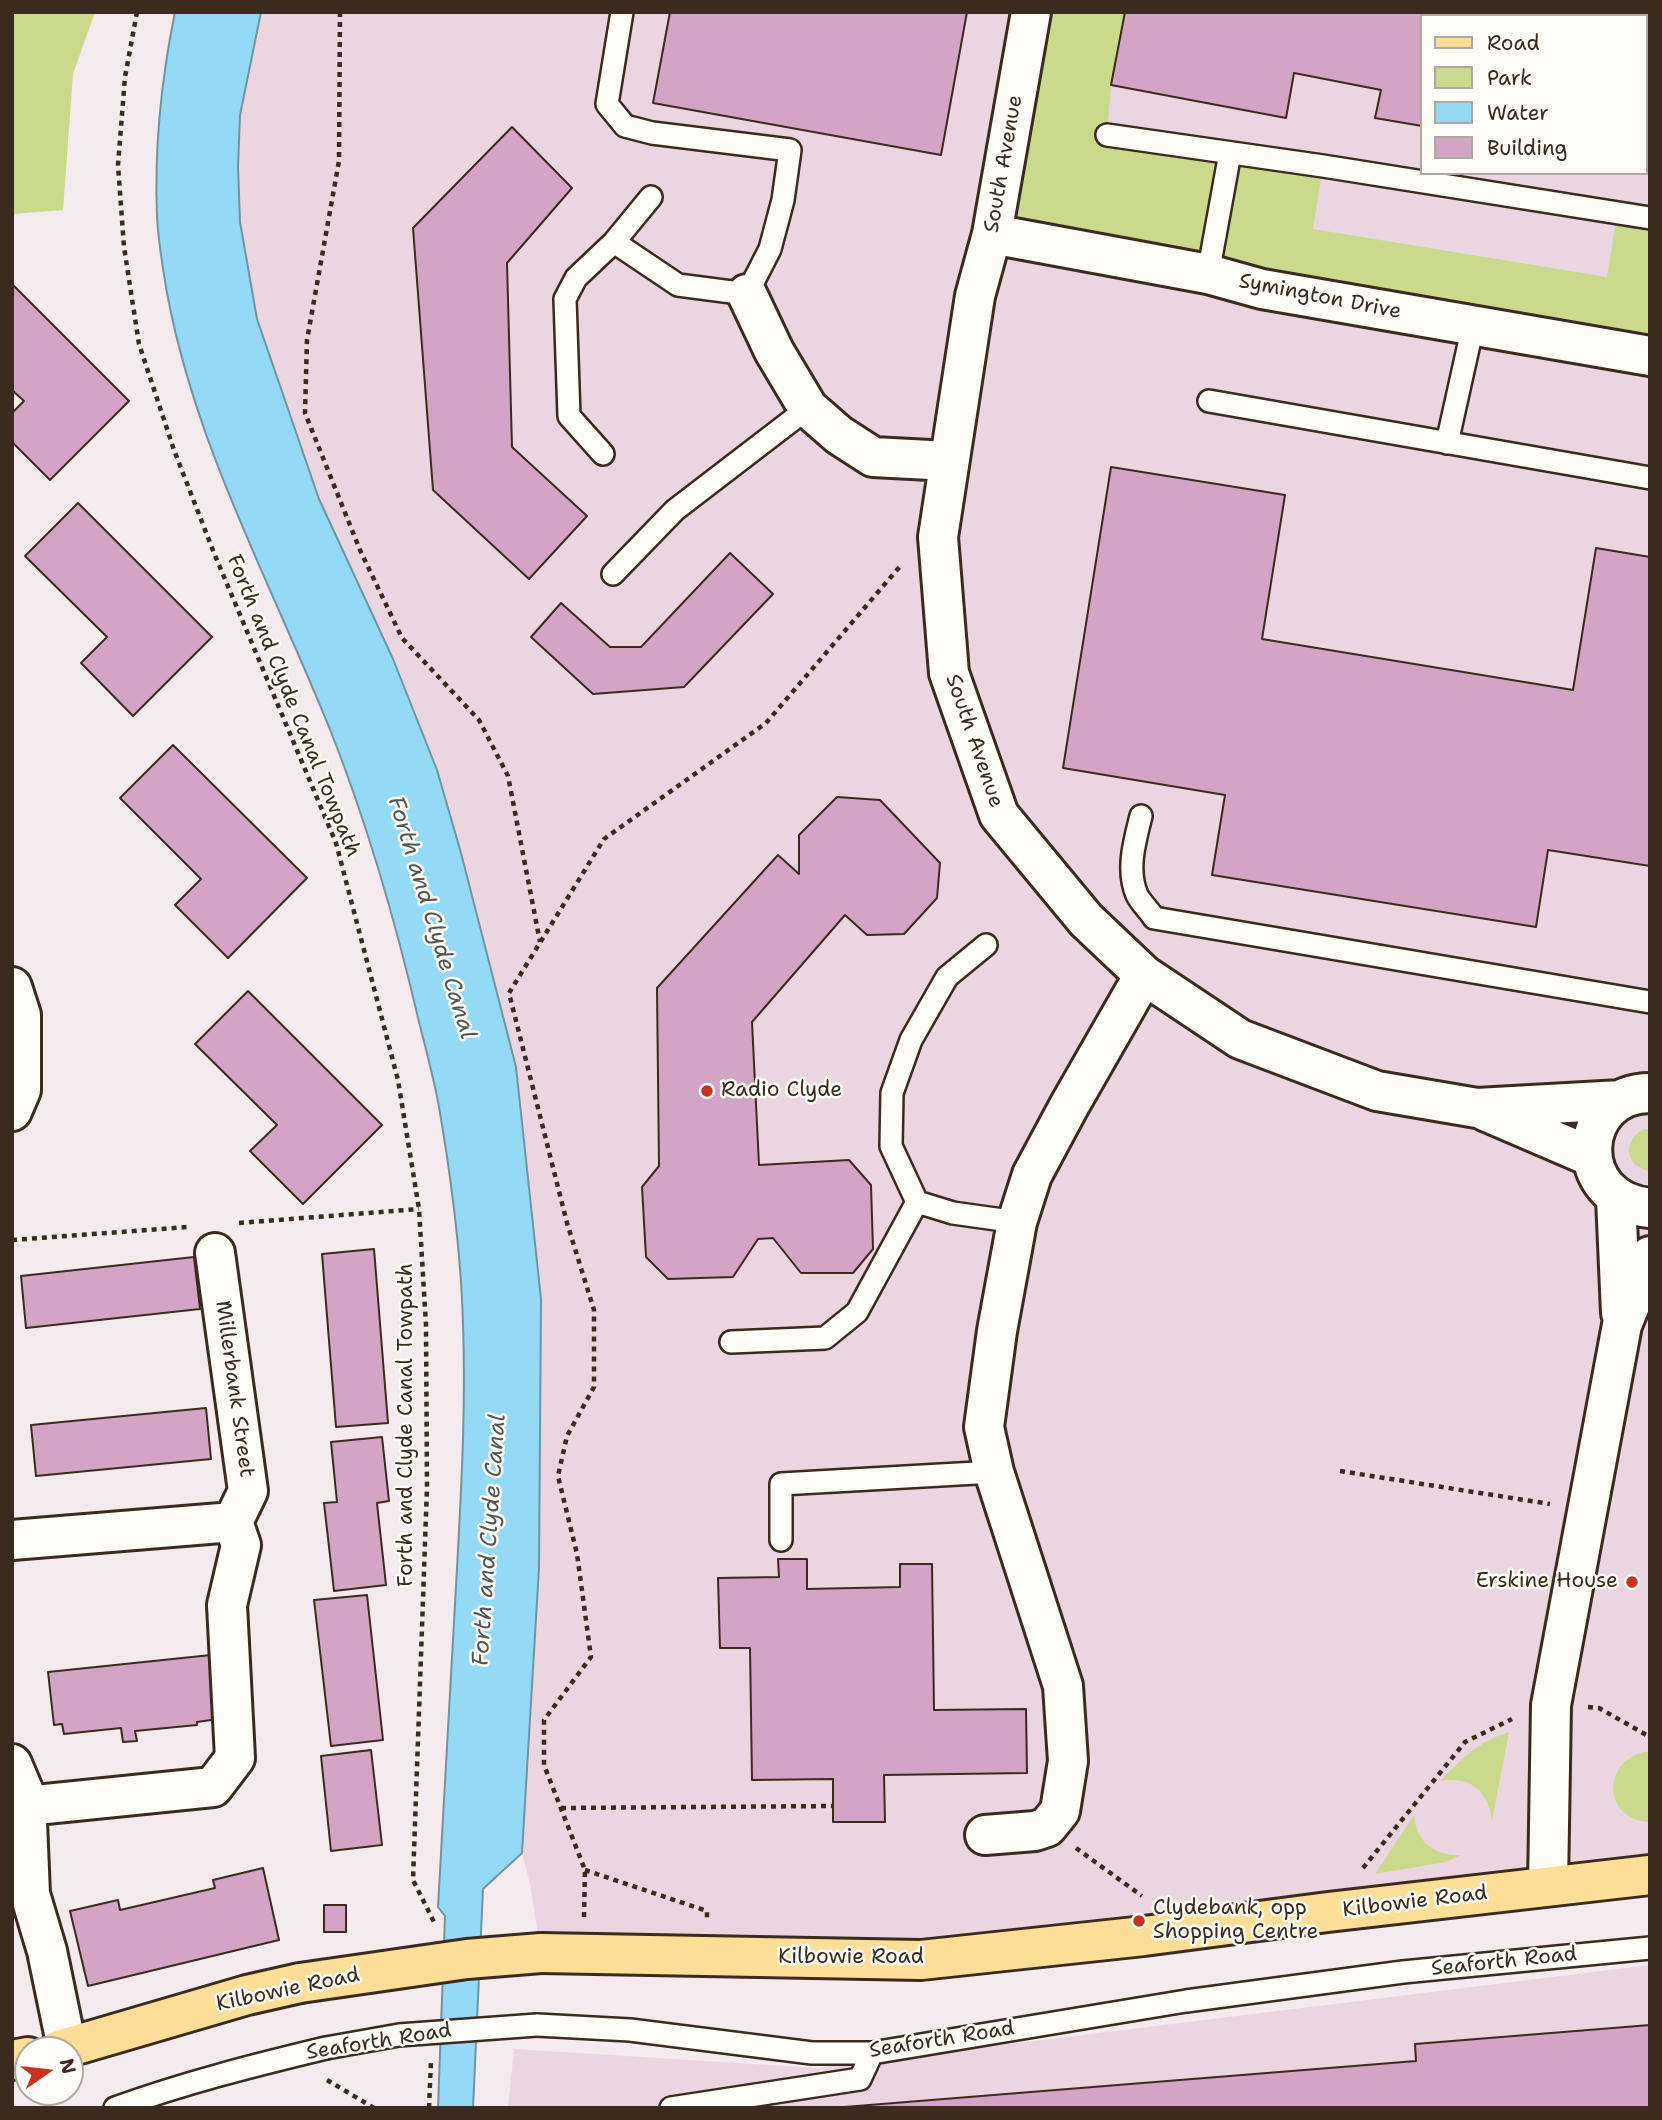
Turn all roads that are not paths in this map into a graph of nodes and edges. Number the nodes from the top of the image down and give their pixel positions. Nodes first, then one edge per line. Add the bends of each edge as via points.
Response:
1 (622, 12) edge
2 (1031, 12) edge
3 (1107, 135) dead end
4 (1230, 153) junction
5 (651, 197) dead end
6 (1650, 218) edge
7 (992, 234) junction
8 (614, 242) junction
9 (1208, 274) junction
10 (747, 294) junction
11 (1473, 326) junction
12 (1650, 356) edge
13 (1209, 401) dead end
14 (808, 408) junction
15 (1447, 443) junction
16 (603, 454) dead end
17 (949, 461) junction
18 (1650, 478) edge
19 (613, 574) dead end
20 (1141, 816) dead end
21 (986, 945) dead end
22 (1144, 975) junction
23 (12, 987) edge
24 (1650, 1002) edge
25 (1635, 1097) edge
26 (1477, 1108) junction
27 (12, 1111) edge
28 (1592, 1157) junction
29 (917, 1202) junction
30 (1633, 1203) edge
31 (1017, 1222) junction
32 (215, 1253) dead end
33 (1650, 1256) edge
34 (1622, 1325) junction
35 (731, 1342) dead end
36 (994, 1472) junction
37 (233, 1522) junction
38 (12, 1540) edge
39 (781, 1540) dead end
40 (12, 1764) edge
41 (26, 1806) junction
42 (985, 1835) dead end
43 (21, 1873) edge
44 (1650, 1875) edge
45 (1548, 1886) junction
46 (1650, 1948) edge
47 (61, 2036) edge
48 (84, 2043) edge
49 (872, 2053) junction
50 (115, 2108) edge
51 (671, 2108) edge

1 - 10 lane via 607,104 625,127 790,150 770,249
2 - 7 street, South Avenue
3 - 4 lane
4 - 6 lane
4 - 9 lane
5 - 8 lane
7 - 9 street, Symington Drive
7 - 17 street, South Avenue via 975,296
8 - 10 lane via 678,285
8 - 16 lane via 576,278 565,299 569,416
9 - 11 street, Symington Drive via 1262,289
10 - 14 street
11 - 12 street, Symington Drive
11 - 15 lane
13 - 15 lane
14 - 17 street via 873,457
14 - 19 lane via 675,510
15 - 18 lane
17 - 22 street, South Avenue via 938,537 949,673 999,815 1086,920
20 - 24 lane via 1133,851 1133,880 1137,895 1154,918
21 - 29 lane via 947,977 911,1040 892,1093 891,1146
22 - 26 street, South Avenue via 1240,1039 1377,1091
22 - 31 street via 1032,1175
23 - 27 street via 21,1015 21,1090
25 - 26 street, South Avenue
25 - 28 street via 1607,1111 1597,1124
26 - 28 street, South Avenue
28 - 30 street via 1605,1187
29 - 31 lane via 953,1213
29 - 35 lane via 857,1311 825,1338
30 - 34 street
31 - 36 street via 985,1427
32 - 37 street, Millerbank Street via 248,1491
33 - 34 street
34 - 45 street via 1551,1704
36 - 39 lane via 781,1484
36 - 42 street via 1063,1686 1068,1760 1060,1811 1047,1826
37 - 38 street
37 - 41 street via 241,1545 228,1605 235,1758 220,1780 213,1787
40 - 41 street
41 - 43 street
43 - 47 street via 47,1951
44 - 45 main road, Kilbowie Road
45 - 48 main road, Kilbowie Road, bridge via 921,1960 541,1953 467,1959 300,1983
46 - 49 lane, Seaforth Road via 1403,1972 1210,1998
49 - 50 lane, Seaforth Road, bridge via 812,2053 630,2030 537,2025 399,2035 326,2048
49 - 51 lane via 860,2079

